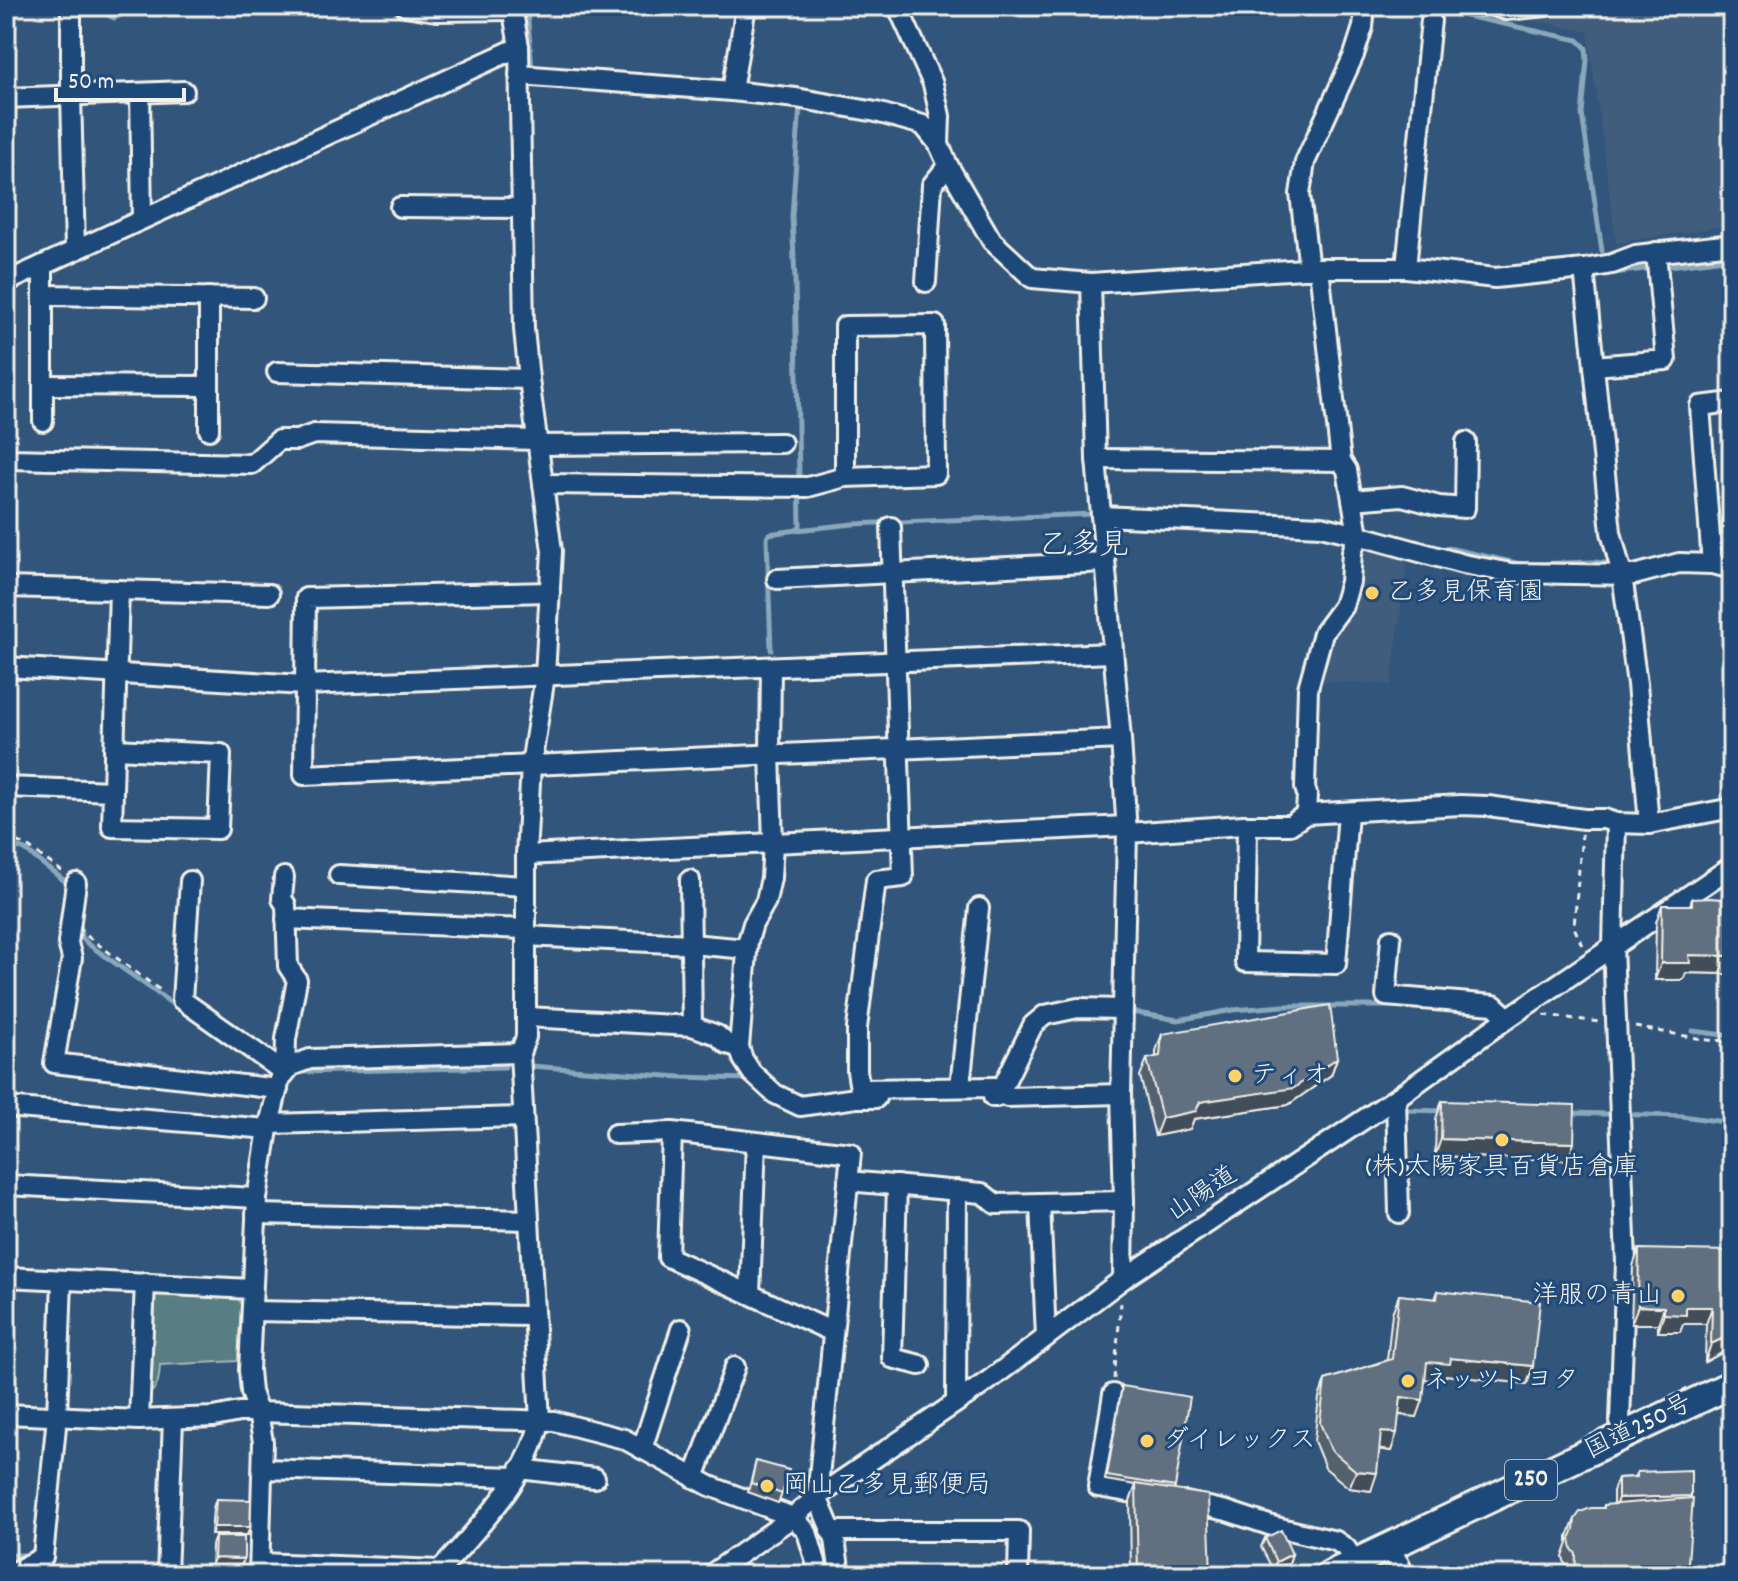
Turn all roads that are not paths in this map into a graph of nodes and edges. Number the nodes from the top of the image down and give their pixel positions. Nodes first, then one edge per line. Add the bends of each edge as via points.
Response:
1 (71, 6) edge
2 (405, 6) edge
3 (746, 6) edge
4 (903, 6) edge
5 (1365, 6) edge
6 (1493, 6) edge
7 (1546, 6) edge
8 (512, 8) edge
9 (1431, 20) dead end
10 (519, 47) junction
11 (519, 75) junction
12 (733, 86) junction
13 (184, 91) dead end
14 (140, 93) junction
15 (71, 95) junction
16 (6, 98) edge
17 (939, 145) junction
18 (948, 165) junction
19 (400, 207) dead end
20 (521, 208) junction
21 (142, 219) junction
22 (1732, 244) edge
23 (75, 249) junction
24 (1657, 263) junction
25 (43, 265) junction
26 (1314, 268) junction
27 (1406, 268) junction
28 (1584, 269) junction
29 (6, 282) edge
30 (926, 282) dead end
31 (1091, 283) junction
32 (43, 295) junction
33 (209, 297) junction
34 (254, 298) dead end
35 (1594, 366) junction
36 (277, 372) dead end
37 (529, 379) junction
38 (43, 385) junction
39 (209, 386) junction
40 (1732, 402) edge
41 (43, 421) dead end
42 (209, 430) dead end
43 (1466, 442) dead end
44 (537, 443) junction
45 (782, 443) dead end
46 (6, 459) edge
47 (1096, 459) junction
48 (1341, 461) junction
49 (845, 477) junction
50 (543, 484) junction
51 (1352, 500) junction
52 (1101, 516) junction
53 (891, 527) dead end
54 (1358, 535) junction
55 (1712, 557) junction
56 (1105, 562) junction
57 (1620, 567) junction
58 (1732, 572) edge
59 (893, 573) junction
60 (777, 579) dead end
61 (6, 587) edge
62 (119, 590) junction
63 (550, 592) junction
64 (269, 594) dead end
65 (1112, 653) junction
66 (896, 662) junction
67 (6, 667) edge
68 (771, 667) junction
69 (116, 674) junction
70 (545, 676) junction
71 (304, 685) junction
72 (1121, 739) junction
73 (114, 749) junction
74 (900, 749) junction
75 (770, 754) junction
76 (531, 765) junction
77 (6, 787) edge
78 (113, 791) junction
79 (1732, 812) edge
80 (1348, 813) junction
81 (1306, 814) junction
82 (1616, 823) junction
83 (1649, 824) junction
84 (1247, 825) junction
85 (1127, 830) junction
86 (903, 837) junction
87 (773, 843) junction
88 (526, 855) junction
89 (1732, 866) edge
90 (339, 875) dead end
91 (284, 877) dead end
92 (690, 880) dead end
93 (190, 881) dead end
94 (76, 886) road end
95 (526, 886) junction
96 (979, 908) dead end
97 (286, 919) junction
98 (526, 932) junction
99 (1391, 939) dead end
100 (691, 944) junction
101 (1613, 946) junction
102 (747, 949) junction
103 (1123, 1009) junction
104 (527, 1017) junction
105 (1508, 1018) junction
106 (692, 1026) junction
107 (739, 1047) junction
108 (520, 1053) junction
109 (281, 1081) junction
110 (960, 1087) junction
111 (1000, 1092) junction
112 (1121, 1094) junction
113 (1396, 1098) junction
114 (6, 1107) edge
115 (523, 1117) junction
116 (269, 1126) junction
117 (672, 1132) junction
118 (615, 1134) dead end
119 (756, 1142) junction
120 (848, 1181) junction
121 (6, 1185) edge
122 (897, 1185) junction
123 (957, 1190) junction
124 (1124, 1201) junction
125 (1040, 1203) junction
126 (257, 1206) junction
127 (1399, 1213) dead end
128 (528, 1220) junction
129 (6, 1277) edge
130 (1123, 1279) junction
131 (62, 1280) junction
132 (145, 1283) junction
133 (252, 1289) junction
134 (750, 1294) junction
135 (252, 1311) junction
136 (533, 1316) junction
137 (681, 1329) dead end
138 (833, 1332) junction
139 (1046, 1337) junction
140 (920, 1365) dead end
141 (735, 1367) dead end
142 (1732, 1384) edge
143 (1113, 1394) road end
144 (956, 1402) junction
145 (258, 1412) junction
146 (6, 1414) edge
147 (57, 1416) junction
148 (173, 1419) junction
149 (139, 1420) junction
150 (540, 1421) junction
151 (1624, 1436) junction
152 (642, 1449) junction
153 (263, 1469) junction
154 (518, 1473) junction
155 (595, 1478) dead end
156 (694, 1478) junction
157 (817, 1497) junction
158 (793, 1517) junction
159 (830, 1531) junction
160 (1389, 1547) junction
161 (1356, 1563) junction
162 (25, 1567) edge
163 (260, 1569) edge
164 (438, 1572) edge
165 (167, 1575) edge
166 (710, 1575) edge
167 (817, 1575) edge
168 (840, 1575) edge
169 (1018, 1575) edge
170 (1329, 1575) edge
171 (1403, 1575) edge

1 - 15 street
2 - 8 street via 436,11
3 - 12 street
4 - 17 street via 901,14 933,84
5 - 26 street via 1354,55 1305,162 1300,194
6 - 7 street
8 - 10 street
9 - 27 street
10 - 11 street
10 - 21 street
11 - 12 street
11 - 20 street
12 - 17 street via 923,125
13 - 14 street
14 - 15 street
14 - 21 street
15 - 16 street
15 - 23 street
17 - 18 street
18 - 30 street via 932,185
18 - 31 street via 992,241 1032,278
19 - 20 street
20 - 37 street
21 - 23 street
22 - 24 street
23 - 25 street
24 - 28 street via 1636,255
24 - 35 street via 1666,360
25 - 29 street
25 - 32 street
26 - 27 street
26 - 31 street
26 - 48 street
27 - 28 street via 1495,278
28 - 35 street
31 - 47 street
32 - 33 street
32 - 38 street
33 - 34 street
33 - 39 street
35 - 57 street via 1611,532
36 - 37 street
37 - 44 street
38 - 39 street
38 - 41 street
39 - 42 street
40 - 55 street via 1700,406
43 - 51 street via 1465,508 1402,496
44 - 45 street
44 - 46 street via 314,434 279,440 252,464
44 - 50 street
47 - 48 street
47 - 52 street
48 - 51 street
49 - 49 street via 936,474 935,325 845,326
49 - 50 street via 808,487
50 - 63 street via 552,551
51 - 54 street
52 - 54 street via 1321,526
52 - 56 street
53 - 59 street
54 - 57 street via 1511,573
54 - 81 street via 1343,606 1323,633 1308,688
55 - 57 street via 1634,575
55 - 58 street
56 - 59 street
56 - 65 street
57 - 83 street
59 - 60 street
59 - 66 street
61 - 62 street
62 - 64 street
62 - 69 street
63 - 70 street
63 - 71 street via 306,598
65 - 66 street
65 - 72 street
66 - 68 street
66 - 74 street
67 - 69 street
68 - 70 street
68 - 75 street
69 - 71 street
69 - 73 street
70 - 71 street
70 - 76 street
71 - 76 street via 304,775
72 - 74 street
72 - 85 street
73 - 78 street
73 - 78 street via 221,754 218,829 112,827
74 - 75 street
74 - 86 street
75 - 76 street
75 - 87 street
76 - 88 street
77 - 78 street
79 - 83 street
80 - 81 street
80 - 82 street via 1488,806
80 - 84 street via 1336,964 1245,962
81 - 84 street via 1290,825
82 - 83 street
82 - 101 street
84 - 85 street
85 - 86 street
85 - 103 street
86 - 87 street
86 - 110 street via 903,877 876,880 857,1028 860,1089
87 - 88 street
87 - 102 street via 766,901
88 - 95 street
89 - 101 street, 山陽道
90 - 95 street
91 - 97 street
92 - 100 street
93 - 109 street via 182,1000
94 - 109 street via 68,943 72,958 54,1063
95 - 98 street
96 - 110 street
97 - 98 street
97 - 109 street via 288,966 297,980
98 - 100 street
98 - 104 street
99 - 105 street via 1386,996 1494,1005
100 - 102 street
100 - 106 street
101 - 105 street, 山陽道
101 - 151 street via 1626,1262 1620,1421
102 - 107 street
103 - 111 street via 1078,1008 1045,1015 1033,1025
103 - 112 street
104 - 106 street
104 - 108 street
105 - 113 street, 山陽道
106 - 107 street
107 - 111 street via 752,1073 775,1094 800,1106 856,1098 996,1097
108 - 109 street via 310,1059 291,1066
108 - 115 street
109 - 116 street
110 - 111 street via 995,1087
111 - 112 street via 1007,1097
112 - 124 street
113 - 127 street
113 - 130 street, 山陽道
114 - 116 street
115 - 116 street
115 - 128 street
116 - 126 street
117 - 118 street
117 - 119 street
117 - 134 street via 668,1257
119 - 120 street via 851,1153
119 - 134 street
120 - 122 street
120 - 138 street
121 - 126 street
122 - 123 street
122 - 140 street via 892,1358
123 - 125 street via 982,1193 996,1204
123 - 144 street
124 - 125 street
124 - 130 street
125 - 139 street
126 - 128 street
126 - 133 street
128 - 136 street
129 - 131 street
130 - 139 street, 山陽道
131 - 132 street
131 - 147 street
132 - 133 street
132 - 149 street
133 - 135 street
134 - 138 street
135 - 136 street
135 - 145 street via 249,1370
136 - 150 street
137 - 152 street
138 - 157 street
139 - 144 street, 山陽道
141 - 156 street
142 - 151 highway, 国道250号 / 250
143 - 161 street via 1098,1487 1227,1511 1336,1541
144 - 157 street, 山陽道
145 - 148 street
145 - 150 street
145 - 153 street
146 - 147 street
147 - 149 street
147 - 162 street via 43,1557
148 - 149 street
148 - 165 street
150 - 152 street via 624,1439
150 - 154 street
151 - 160 highway, 国道250号 / 250
152 - 156 street
153 - 154 street
153 - 163 street
154 - 155 street
154 - 164 street via 504,1497
156 - 158 street
157 - 158 street, 山陽道
157 - 159 street
158 - 166 street, 山陽道
158 - 167 street via 807,1532
159 - 168 street
159 - 169 street via 1019,1531
160 - 161 highway, 国道250号 / 250
160 - 171 street
161 - 170 highway, 国道250号 / 250
163 - 164 street

